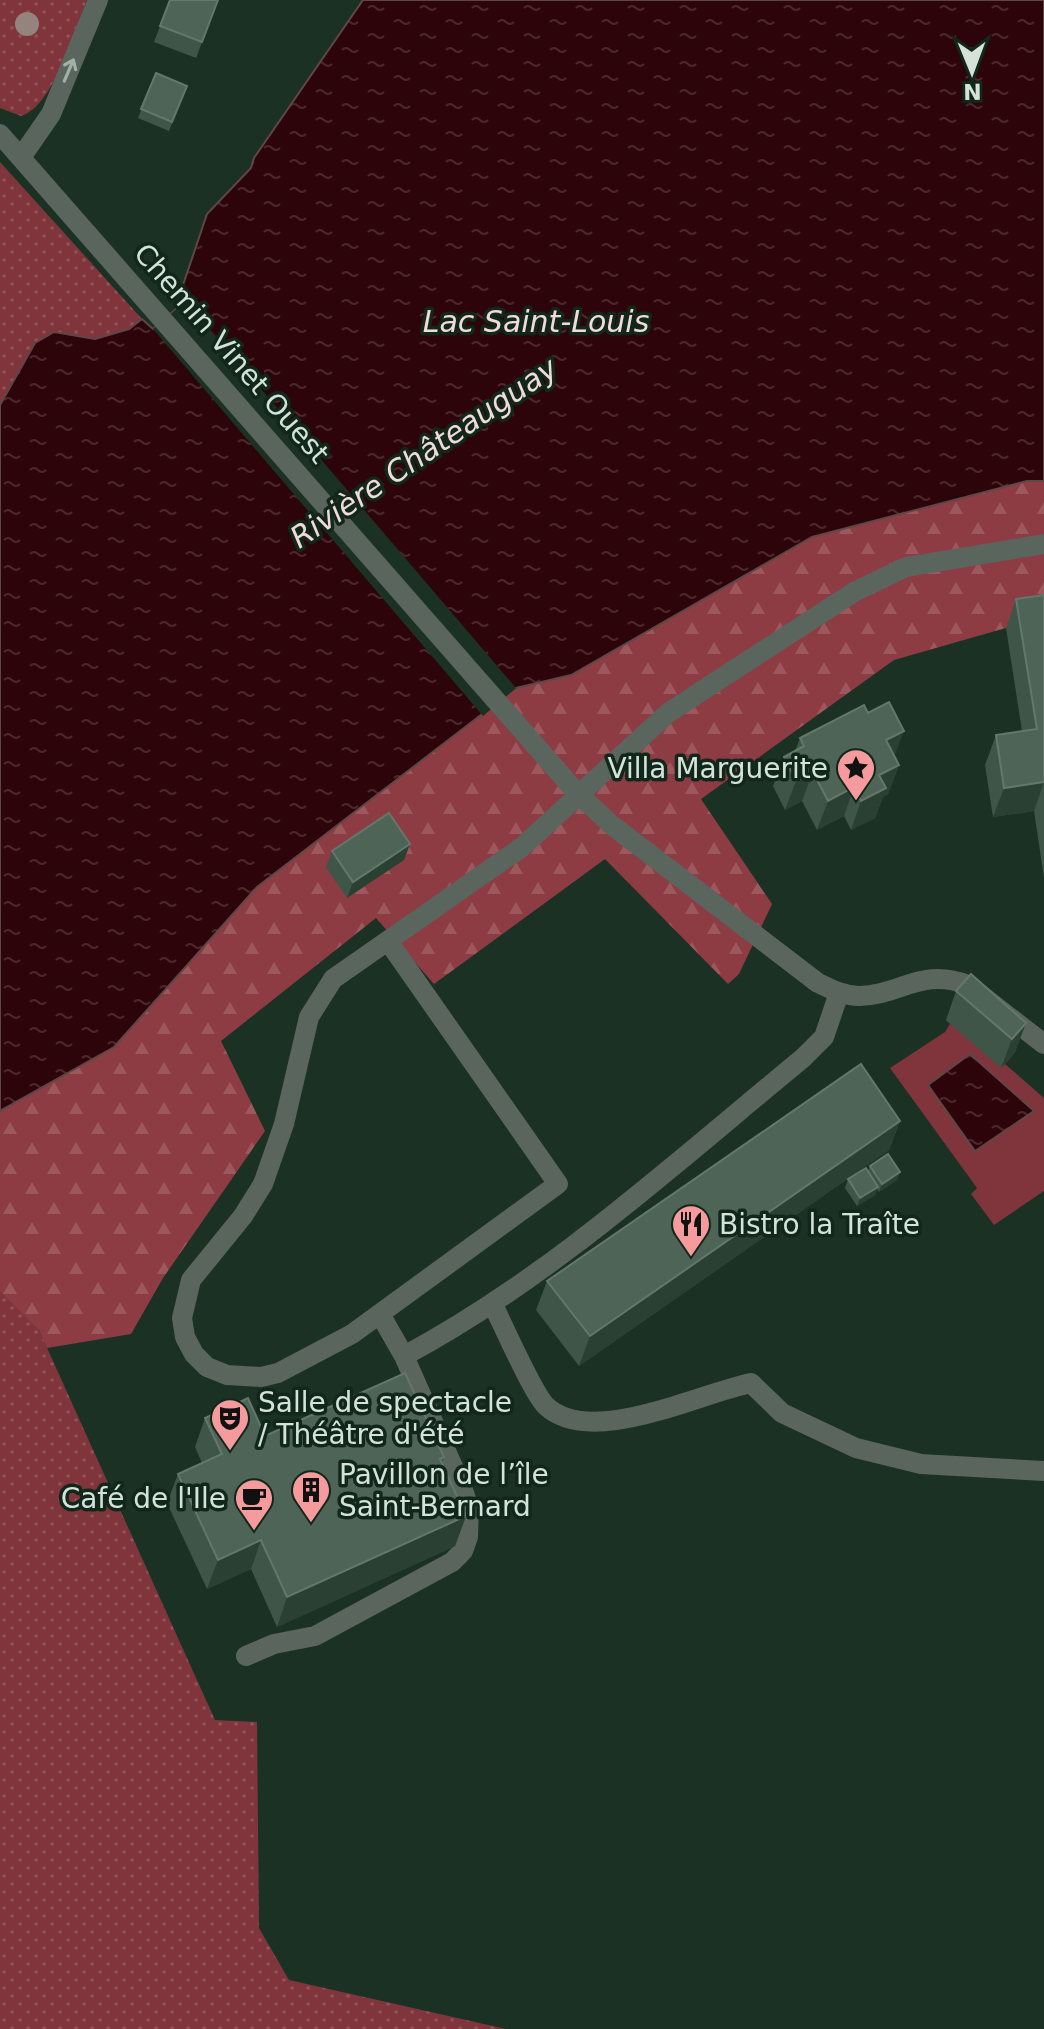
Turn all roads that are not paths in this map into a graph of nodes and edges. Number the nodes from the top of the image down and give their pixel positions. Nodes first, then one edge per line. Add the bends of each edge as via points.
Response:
1 (98, 0) edge
2 (0, 134) edge
3 (22, 156) junction
4 (1044, 544) edge
5 (577, 793) junction
6 (388, 941) junction
7 (839, 993) junction
8 (1044, 1044) edge
9 (492, 1303) junction
10 (380, 1314) junction
11 (404, 1356) junction
12 (1044, 1471) edge
13 (246, 1656) dead end

3 -> 1 street via 51,114
2 - 3 street, Chemin Vinet Ouest
3 - 5 street, Chemin Vinet Ouest
4 - 5 street via 906,567 854,592 668,713
5 - 6 street via 510,857
5 - 7 street, Chemin Vinet Ouest via 720,909
6 - 10 street via 558,1184
6 - 10 street via 333,979 309,1017 284,1124 263,1184 191,1280 182,1318 194,1354 207,1367 227,1375 261,1377 298,1363
7 - 8 street via 874,994 926,978 955,980
7 - 9 street via 817,1046 616,1212
9 - 11 street
9 - 12 street via 544,1404 562,1418 602,1422 751,1383 782,1413 856,1448 921,1464
10 - 11 street
11 - 13 street via 466,1497 469,1525 463,1551 431,1576 315,1636

